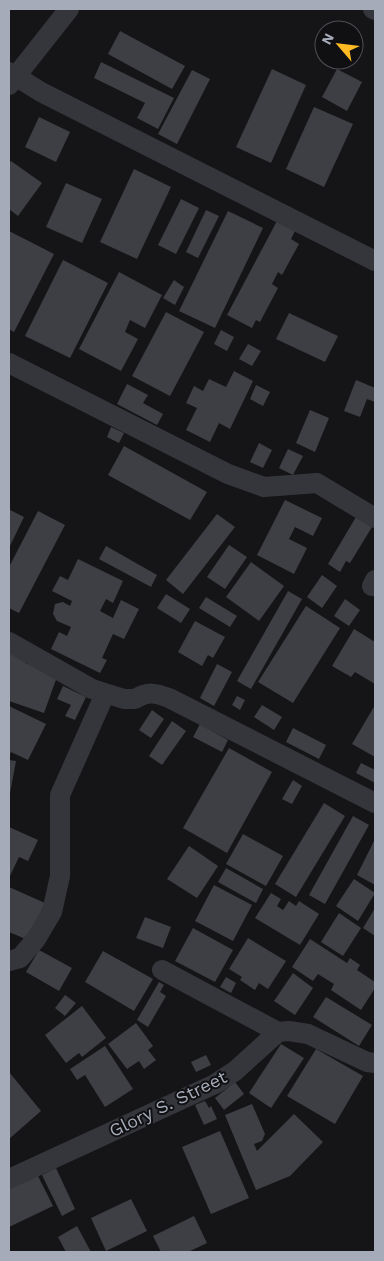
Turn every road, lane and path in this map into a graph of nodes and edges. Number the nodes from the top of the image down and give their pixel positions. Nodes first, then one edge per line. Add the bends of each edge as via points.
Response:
1 (69, 9) edge
2 (11, 78) edge
3 (375, 261) edge
4 (9, 363) edge
5 (375, 518) edge
6 (9, 642) edge
7 (105, 694) junction
8 (375, 803) edge
9 (9, 961) edge
10 (162, 970) dead end
11 (278, 1032) junction
12 (375, 1063) edge
13 (9, 1179) edge

1 - 2 street
2 - 3 street
4 - 5 street via 252,484 264,488 317,483
6 - 7 street
7 - 8 street via 135,699 156,693
7 - 9 street via 60,795 60,876 52,912 20,958
10 - 11 street
11 - 12 street via 308,1034
11 - 13 street, Glory S. Street via 235,1071 215,1084

